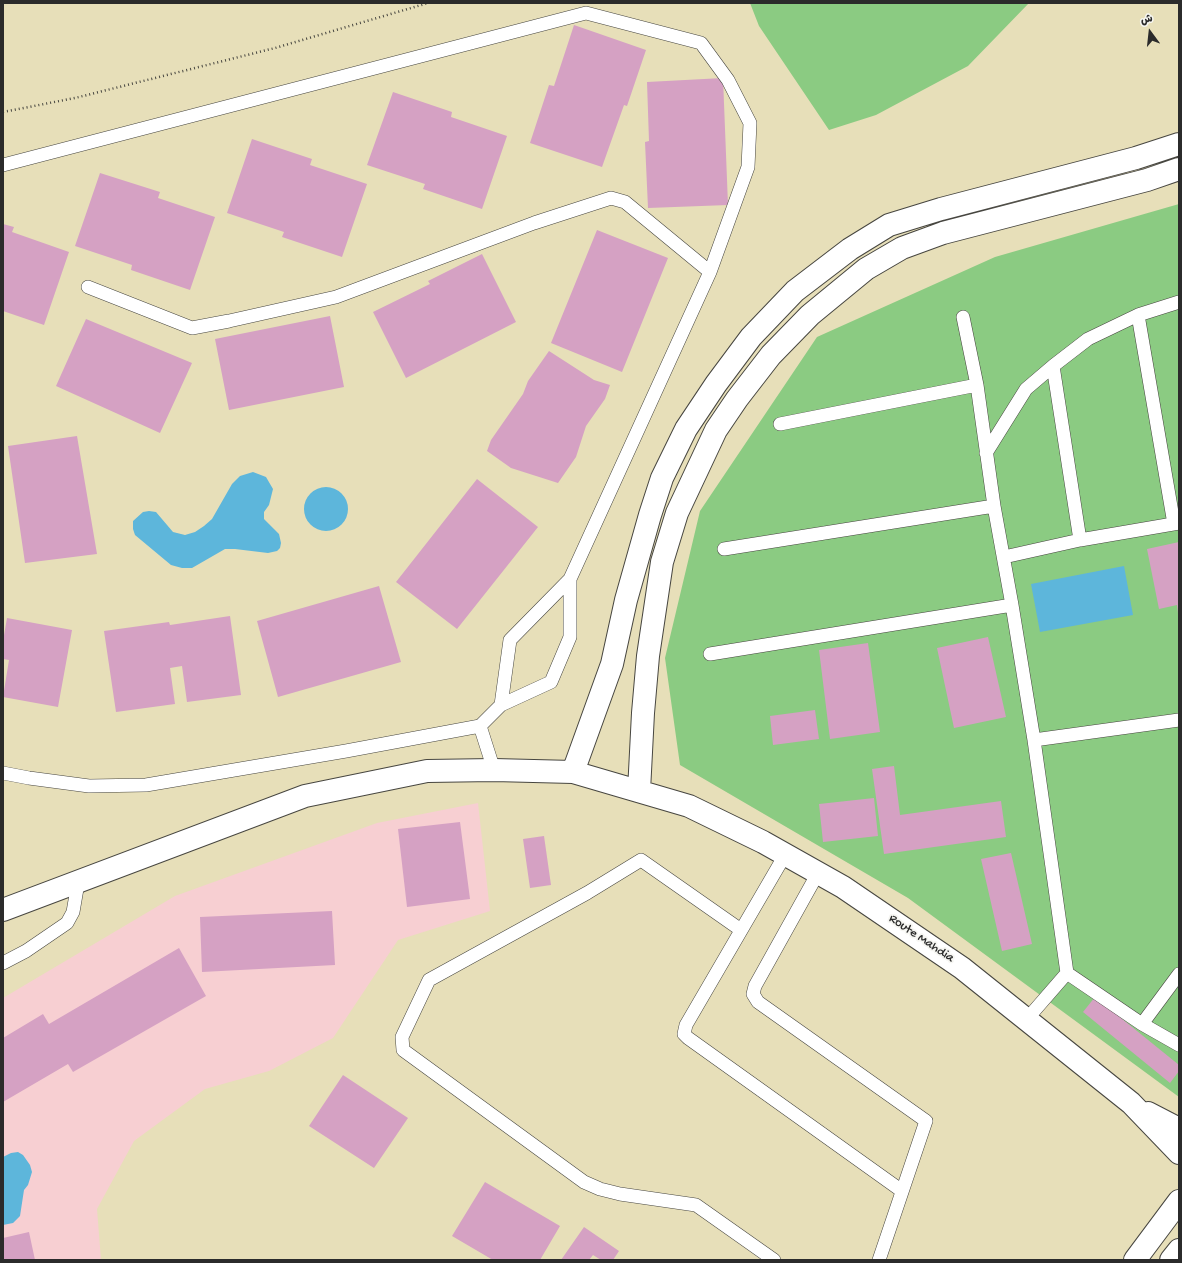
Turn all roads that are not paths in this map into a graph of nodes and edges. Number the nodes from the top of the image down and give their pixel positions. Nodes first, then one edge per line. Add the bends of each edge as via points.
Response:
1 (1179, 144) edge
2 (3, 165) edge
3 (1179, 169) edge
4 (710, 272) junction
5 (88, 287) dead end
6 (1179, 302) edge
7 (1138, 315) junction
8 (963, 317) dead end
9 (1053, 366) junction
10 (977, 385) junction
11 (780, 424) dead end
12 (986, 453) junction
13 (994, 506) junction
14 (1177, 524) edge
15 (1080, 540) junction
16 (724, 549) dead end
17 (1004, 557) junction
18 (570, 579) junction
19 (1012, 605) junction
20 (710, 654) dead end
21 (501, 705) junction
22 (1179, 720) edge
23 (480, 726) junction
24 (1034, 740) junction
25 (494, 770) junction
26 (572, 772) junction
27 (3, 773) edge
28 (639, 791) junction
29 (785, 855) junction
30 (818, 873) junction
31 (85, 880) junction
32 (3, 910) edge
33 (3, 925) edge
34 (741, 930) junction
35 (3, 963) edge
36 (1068, 973) junction
37 (1179, 974) edge
38 (1027, 1019) junction
39 (1142, 1024) junction
40 (1179, 1045) edge
41 (1131, 1103) junction
42 (1179, 1129) edge
43 (1179, 1153) edge
44 (902, 1191) junction
45 (1179, 1201) edge
46 (1179, 1250) edge
47 (774, 1260) edge
48 (879, 1260) edge
49 (1135, 1260) edge
50 (1172, 1260) edge

1 - 26 street via 889,225 850,249 795,291 750,337 686,429 662,478 626,600 612,664
2 - 4 lane via 586,13 701,43 728,80 750,123 748,167
3 - 28 street via 1147,180 943,233 902,248 866,269 810,314 772,355 716,430 677,513 662,562 648,656
4 - 5 lane via 625,202 611,198 534,223 336,297 222,323 192,328
4 - 18 lane
6 - 7 lane
7 - 9 lane via 1088,339
7 - 14 lane
8 - 10 lane
9 - 12 lane via 1026,389
9 - 15 lane
10 - 11 lane
10 - 12 lane
12 - 13 lane
13 - 16 lane
13 - 17 lane
14 - 15 lane
15 - 17 lane
17 - 19 lane
18 - 21 lane via 510,640
18 - 21 lane via 570,637 551,682
19 - 20 lane
19 - 24 lane
21 - 23 lane
22 - 24 lane
23 - 25 lane
23 - 27 lane via 146,785 89,786
24 - 36 lane
25 - 26 street, Route Mahdia
25 - 31 street, Route Mahdia via 427,771 305,796
26 - 28 street, Route Mahdia
28 - 29 street, Route Mahdia via 689,806
29 - 30 street, Route Mahdia
29 - 34 lane
30 - 38 street, Route Mahdia via 843,887 962,968
30 - 44 lane via 755,986 754,994 758,1002 926,1121
31 - 32 street
31 - 33 street
31 - 35 lane via 67,923 26,951
34 - 44 lane via 686,1025 684,1034
34 - 47 lane via 641,860 587,893 429,980 402,1037 403,1050 584,1182 620,1194 696,1205
36 - 38 lane
36 - 39 lane
37 - 39 lane
38 - 41 street, Route Mahdia
39 - 40 lane
41 - 42 street, Route Mahdia
41 - 43 street, Route Mahdia
44 - 48 lane
45 - 49 street
46 - 50 street

